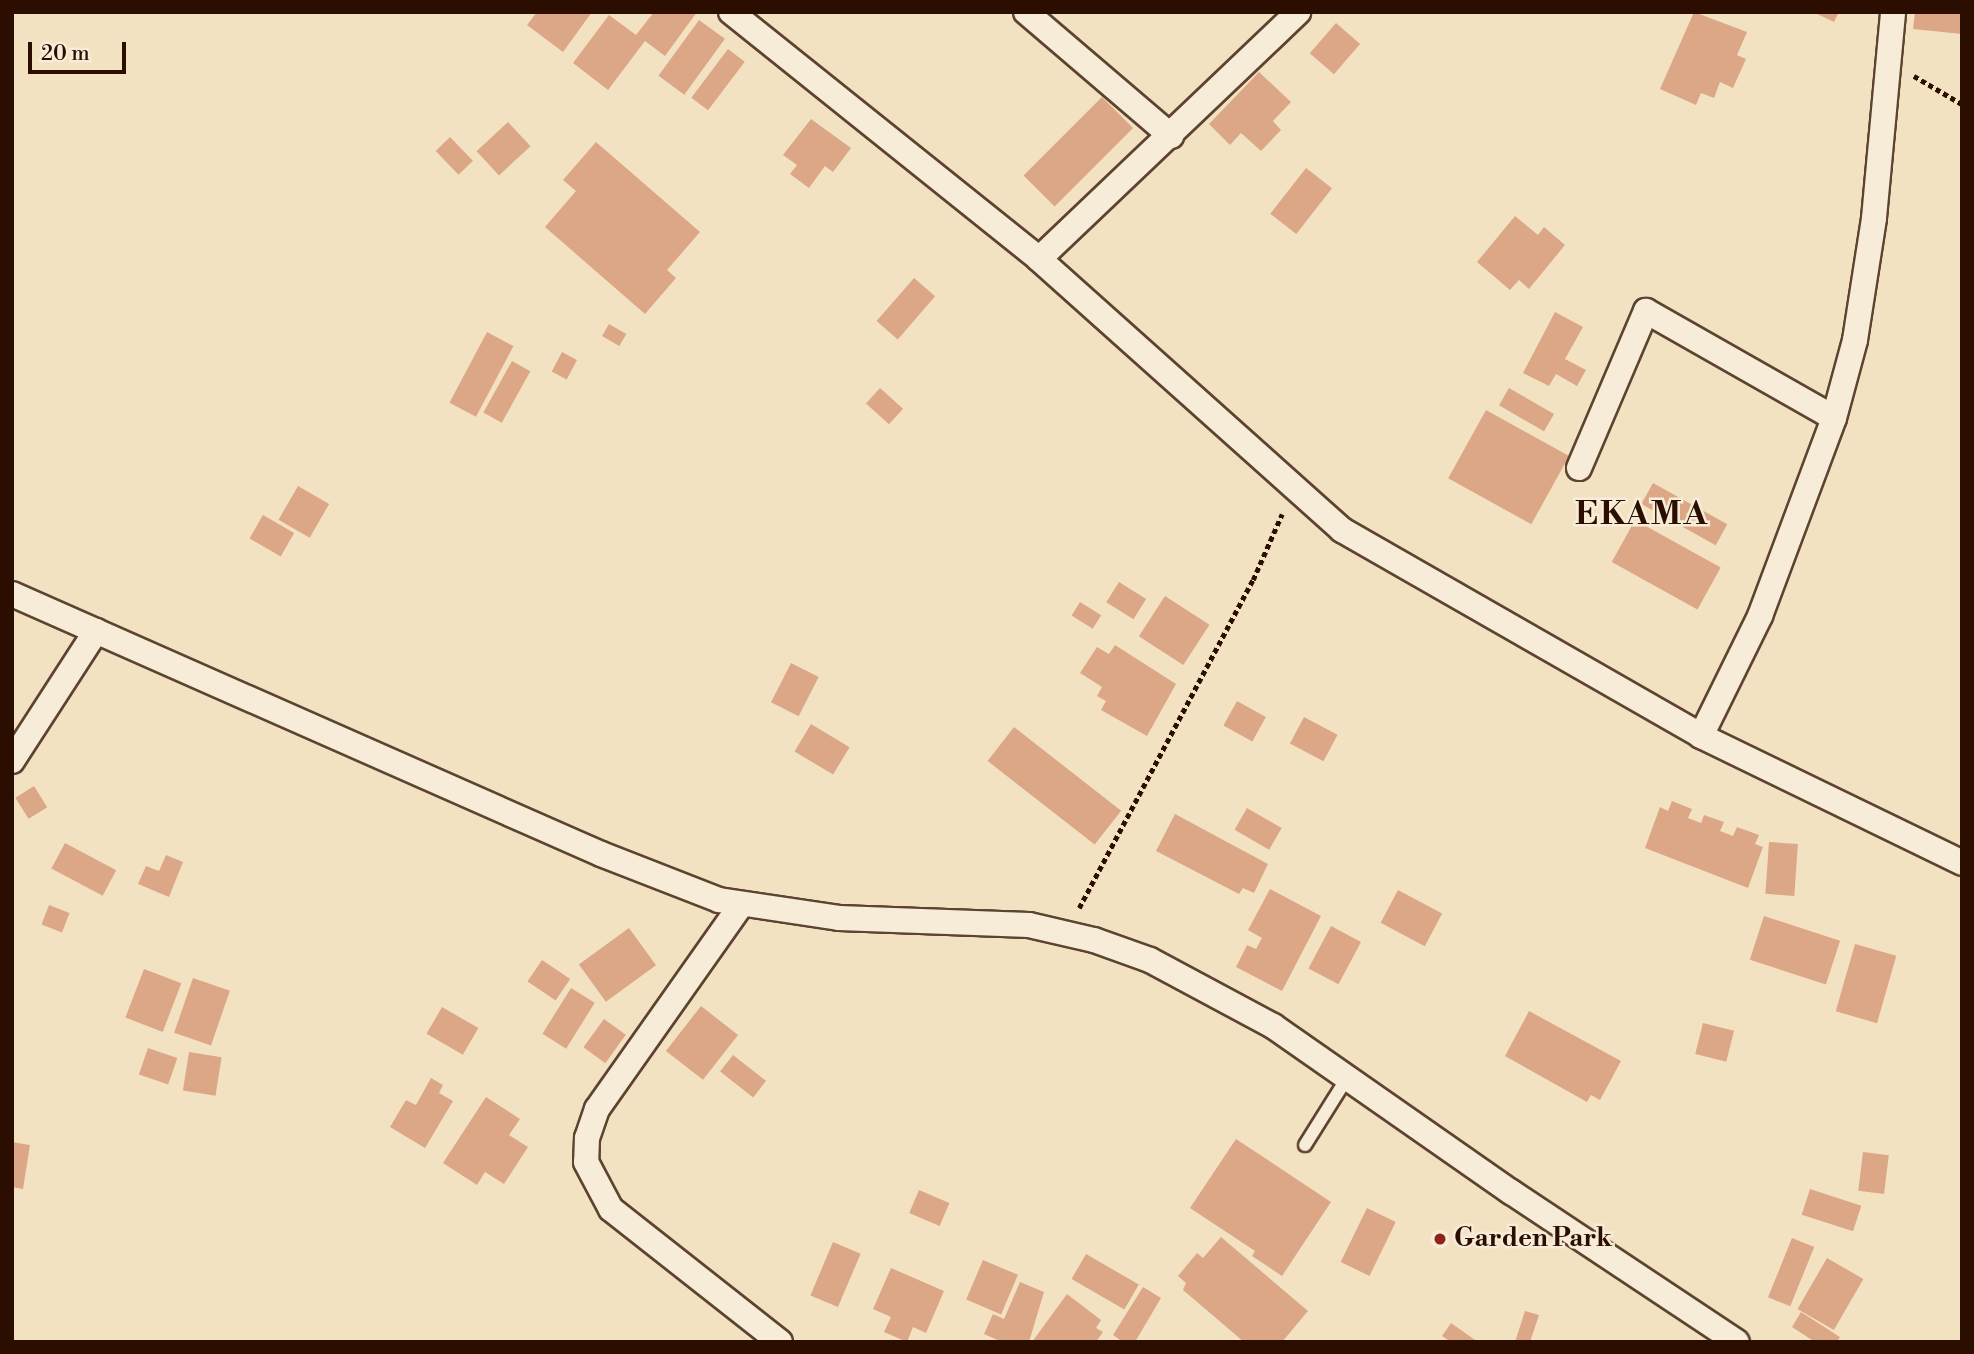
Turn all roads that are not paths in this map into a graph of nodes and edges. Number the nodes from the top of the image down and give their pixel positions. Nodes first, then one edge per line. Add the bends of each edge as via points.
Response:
1 (731, 12) edge
2 (1026, 12) edge
3 (1298, 12) edge
4 (1894, 12) edge
5 (1171, 136) junction
6 (1039, 259) junction
7 (1834, 418) junction
8 (1579, 468) dead end
9 (12, 594) edge
10 (96, 631) junction
11 (1701, 736) junction
12 (12, 761) edge
13 (1962, 863) edge
14 (741, 905) junction
15 (1347, 1078) junction
16 (1305, 1145) dead end
17 (780, 1342) edge
18 (1737, 1342) edge

1 - 6 street
2 - 5 street
3 - 5 street
4 - 7 street via 1865,282
5 - 6 street
6 - 11 street via 1342,530
7 - 8 street via 1646,311
7 - 11 street via 1760,615
9 - 10 street
10 - 12 street
10 - 14 street via 601,854
11 - 13 street
14 - 15 street via 839,918 1029,925 1065,933 1150,960 1219,993
14 - 17 street via 597,1109 587,1138 586,1162 611,1209
15 - 16 lane
15 - 18 street

